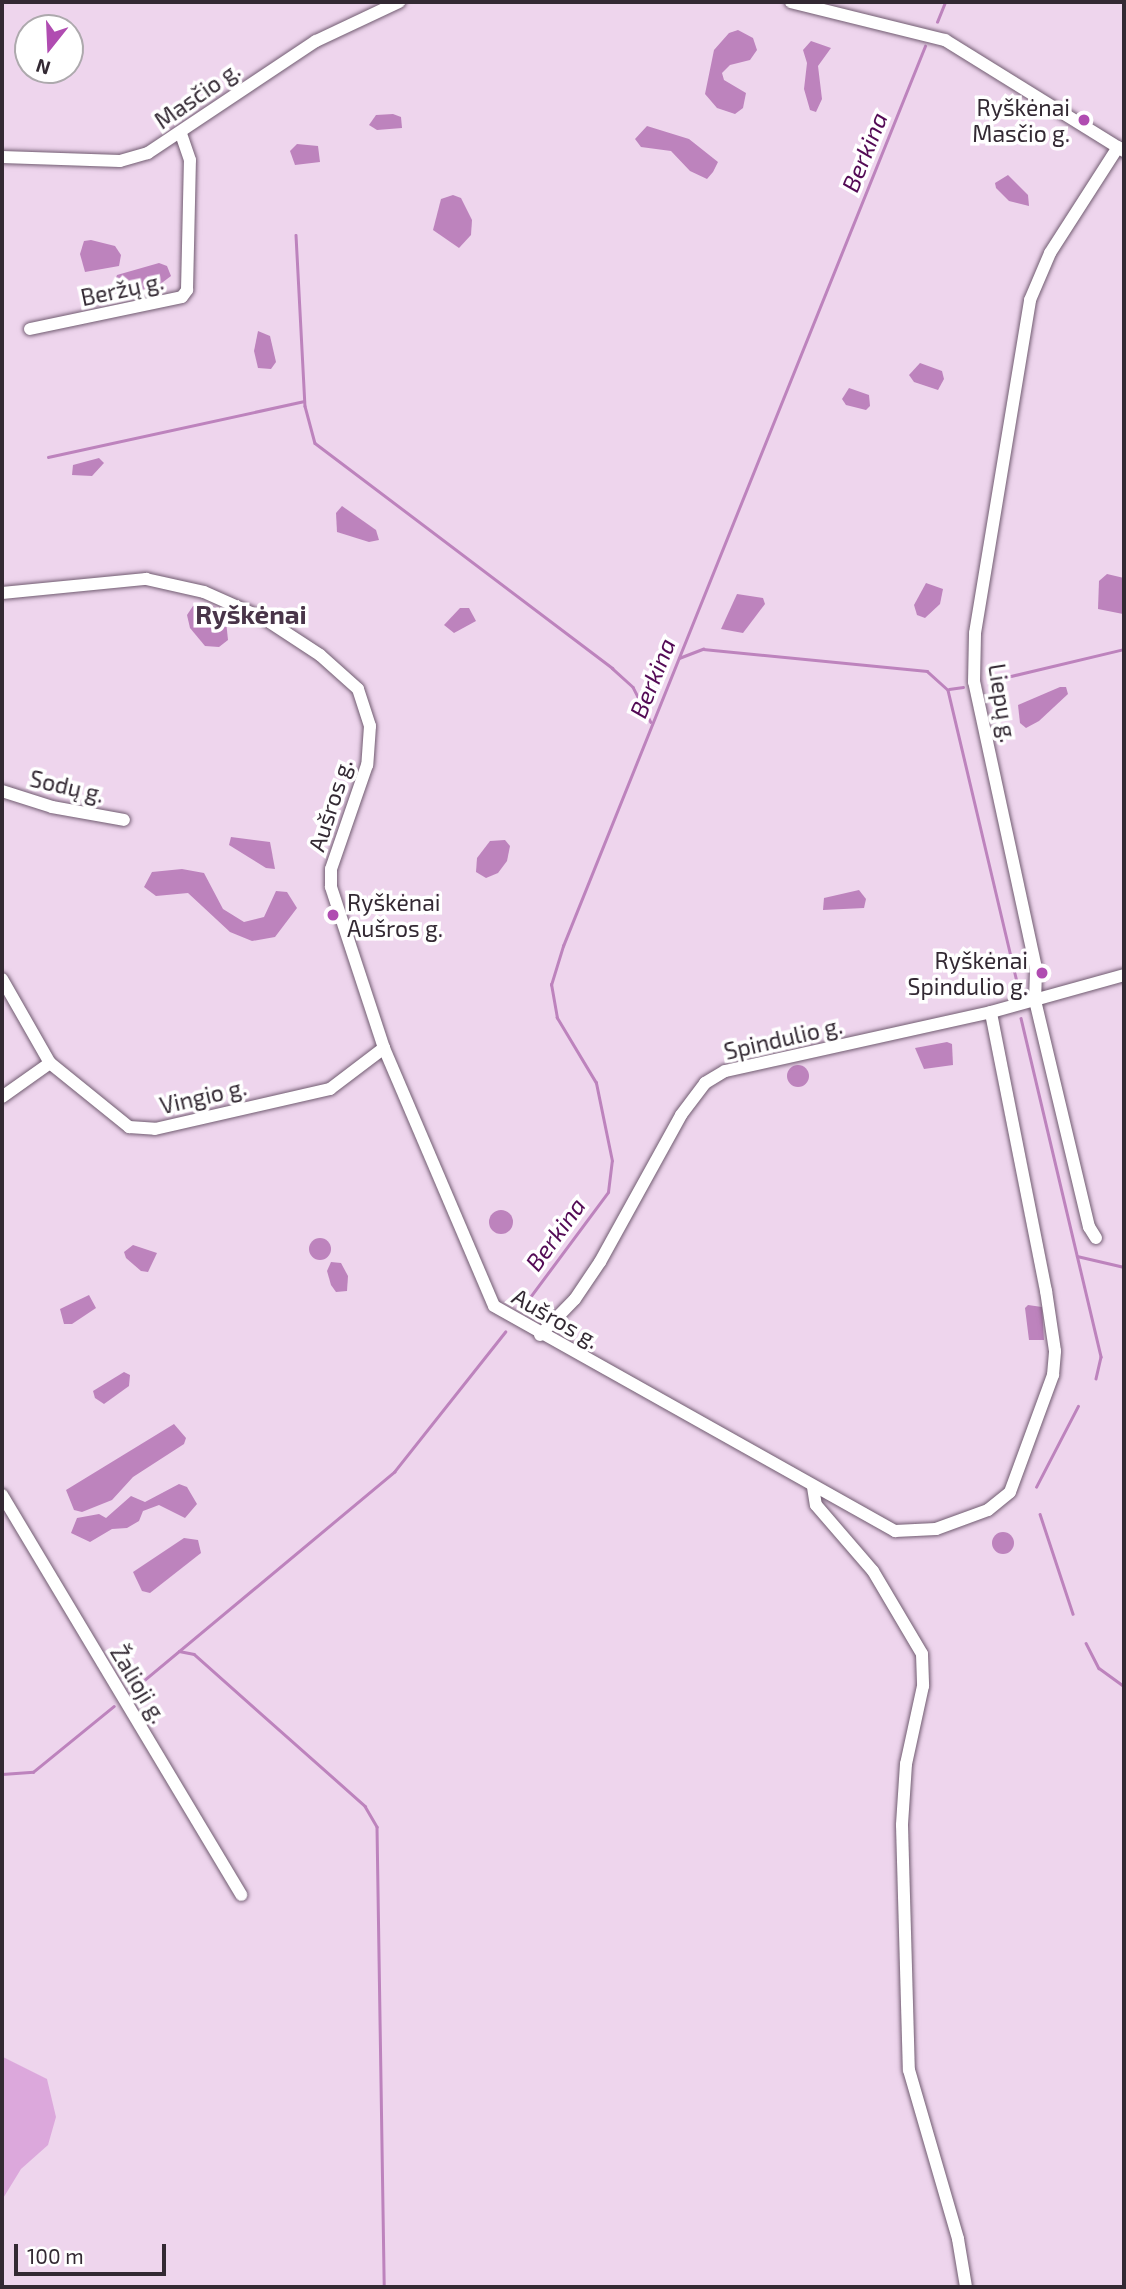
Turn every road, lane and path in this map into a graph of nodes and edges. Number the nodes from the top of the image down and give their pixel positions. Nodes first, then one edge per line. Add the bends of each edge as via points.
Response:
1 (399, 2) edge
2 (791, 2) edge
3 (809, 3) edge
4 (181, 134) junction
5 (1121, 149) edge
6 (2, 157) edge
7 (30, 329) dead end
8 (2, 593) edge
9 (2, 791) edge
10 (124, 820) dead end
11 (1124, 975) edge
12 (2, 979) edge
13 (1035, 1001) junction
14 (992, 1012) junction
15 (384, 1048) junction
16 (50, 1063) junction
17 (2, 1097) edge
18 (1096, 1238) dead end
19 (540, 1335) junction
20 (813, 1487) junction
21 (2, 1495) edge
22 (241, 1895) dead end
23 (966, 2287) edge

1 - 4 street, Masčio g. via 316,41
2 - 3 street
3 - 5 street via 945,40
4 - 6 street, Masčio g. via 148,153 120,161
4 - 7 street, Beržų g. via 190,160 187,290 182,297
5 - 13 street, Liepų g. via 1050,253 1030,300 975,633 974,682 1036,968
8 - 15 street, Aušros g. via 146,579 204,592 265,619 320,655 358,689 370,726 367,765 331,869 331,887
9 - 10 street, Sodų g. via 52,807
11 - 13 street, Spindulio g.
12 - 16 street, Vingio g.
13 - 14 street, Spindulio g.
13 - 18 street, Liepų g. via 1089,1227
14 - 19 street, Spindulio g. via 724,1071 705,1083 681,1115 600,1262 575,1299
14 - 20 street, Aušros g. via 1055,1351 1043,1405 1010,1492 988,1510 936,1528 895,1531
15 - 16 street, Vingio g. via 330,1089 155,1129 129,1127
15 - 19 street, Aušros g. via 494,1306
16 - 17 street
19 - 20 street, Aušros g.
20 - 23 street via 817,1505 873,1571 922,1654 923,1686 906,1763 902,1825 909,2070 958,2239
21 - 22 street, Žalioji g.

